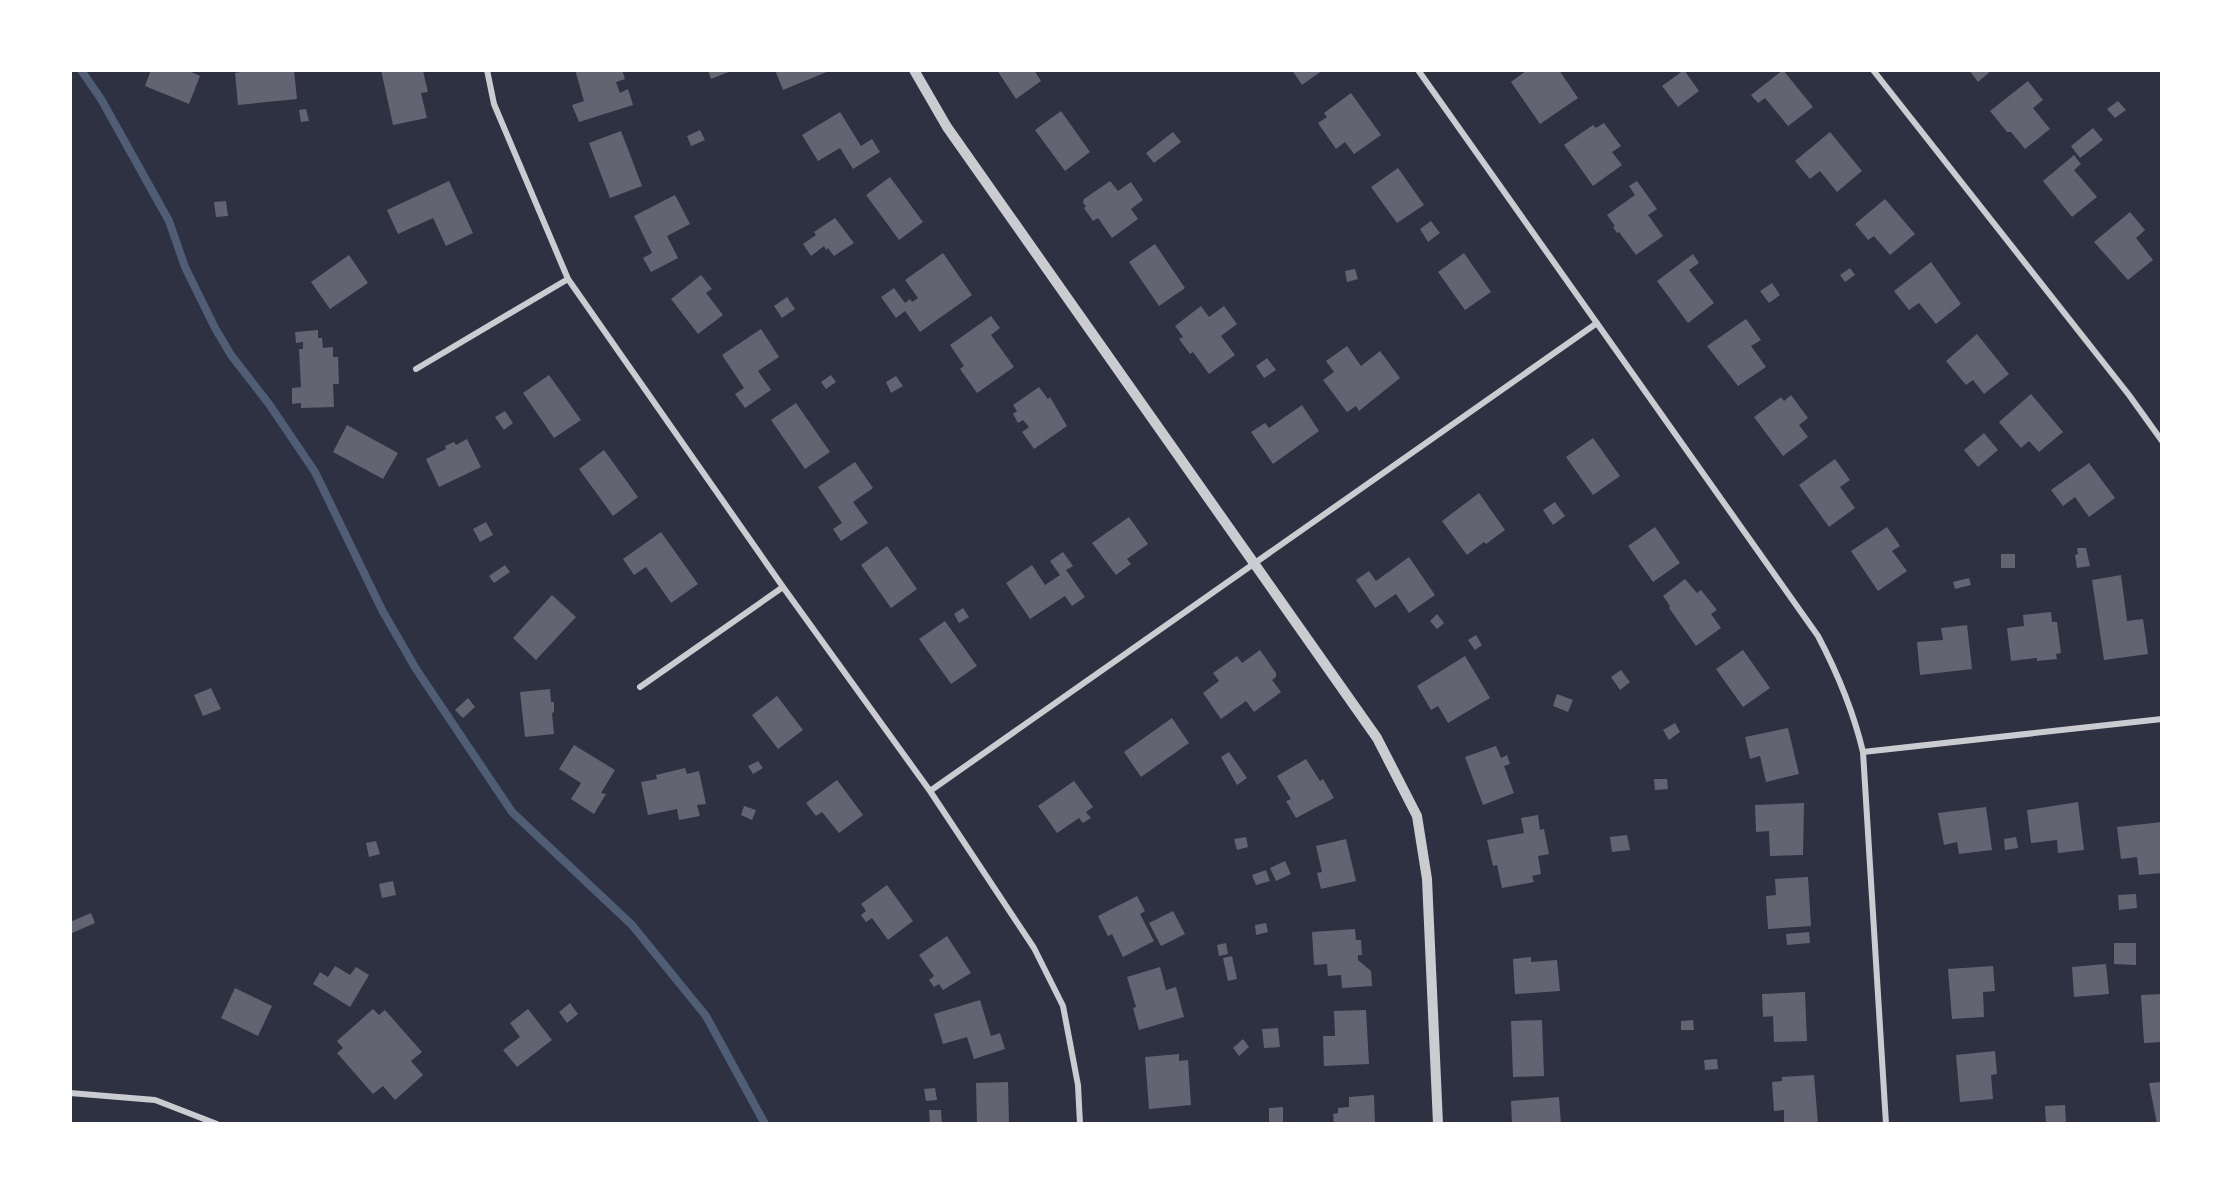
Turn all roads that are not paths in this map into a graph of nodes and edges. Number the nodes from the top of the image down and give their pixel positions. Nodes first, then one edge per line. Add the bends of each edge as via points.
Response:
1 (487, 70) edge
2 (914, 70) edge
3 (1418, 70) edge
4 (1873, 70) edge
5 (568, 279) junction
6 (1598, 323) junction
7 (416, 369) dead end
8 (2162, 441) edge
9 (1255, 563) junction
10 (783, 587) junction
11 (640, 687) dead end
12 (2162, 719) edge
13 (1863, 752) junction
14 (930, 791) junction
15 (70, 1093) edge
16 (217, 1124) edge
17 (1080, 1124) edge
18 (1438, 1124) edge
19 (1886, 1124) edge

1 - 5 street via 494,104
2 - 9 street via 947,127
3 - 6 street
4 - 8 street
5 - 7 street
5 - 10 street
6 - 9 street
6 - 13 street via 1818,636 1845,690
9 - 14 street
9 - 18 street via 1377,738 1417,816 1427,879
10 - 11 street
10 - 14 street
12 - 13 street
13 - 19 street
14 - 17 street via 1034,948 1063,1006 1078,1085
15 - 16 street via 155,1100

